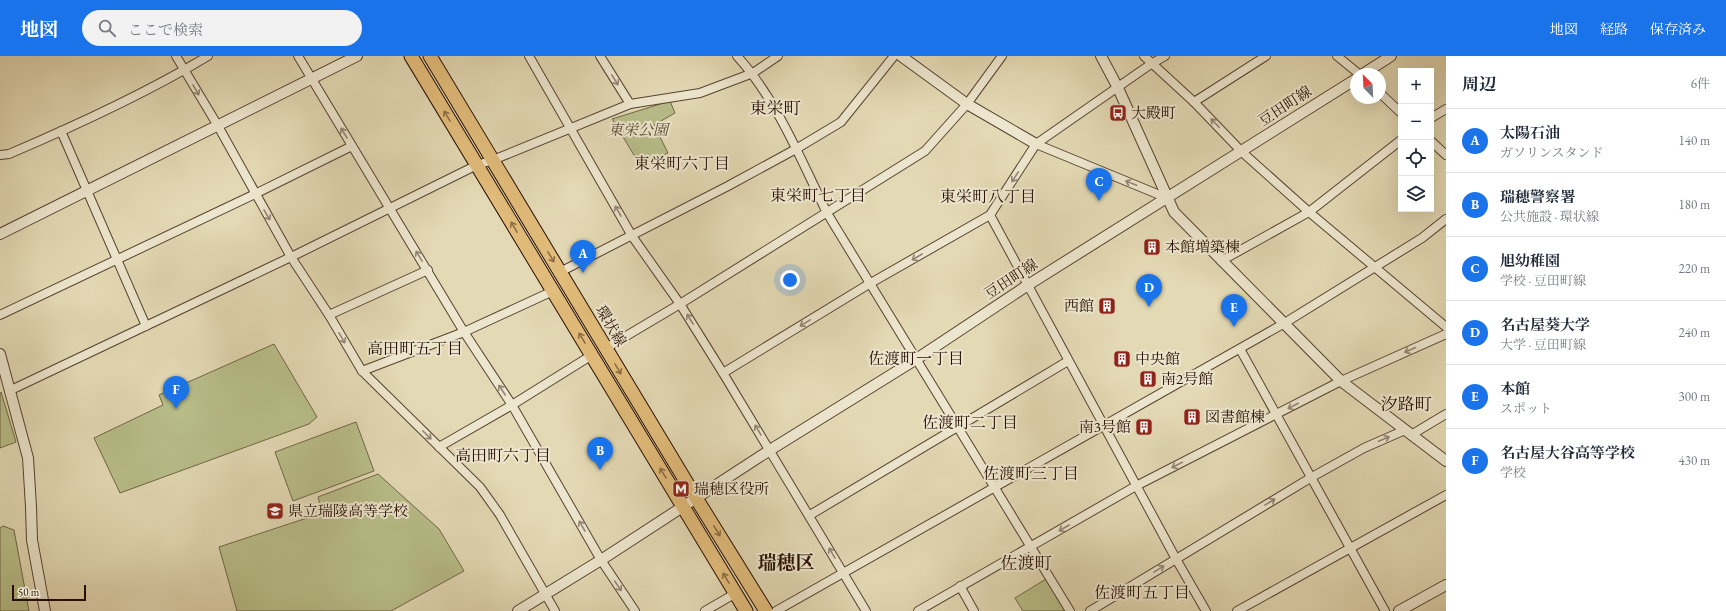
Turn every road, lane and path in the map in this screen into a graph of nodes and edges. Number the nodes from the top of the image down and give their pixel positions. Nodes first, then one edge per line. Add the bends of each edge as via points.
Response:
1 (176, 56) edge
2 (208, 56) edge
3 (298, 56) edge
4 (357, 56) edge
5 (411, 56) edge
6 (430, 56) edge
7 (529, 56) edge
8 (600, 56) edge
9 (736, 56) edge
10 (778, 56) edge
11 (894, 56) edge
12 (901, 56) edge
13 (1002, 56) edge
14 (1102, 56) edge
15 (1144, 56) edge
16 (1165, 56) edge
17 (1266, 56) edge
18 (1337, 56) edge
19 (1391, 56) edge
20 (1151, 64) junction
21 (1352, 68) edge
22 (1372, 68) edge
23 (184, 70) junction
24 (753, 73) junction
25 (312, 79) junction
26 (1350, 83) edge
27 (1118, 88) junction
28 (1386, 99) edge
29 (1194, 102) junction
30 (630, 104) junction
31 (967, 104) junction
32 (1446, 109) edge
33 (1398, 110) edge
34 (1434, 116) edge
35 (218, 126) junction
36 (571, 129) junction
37 (61, 131) junction
38 (1398, 142) edge
39 (1036, 144) junction
40 (1434, 144) edge
41 (352, 146) junction
42 (796, 149) junction
43 (1242, 152) junction
44 (0, 155) edge
45 (1446, 155) edge
46 (493, 160) junction
47 (477, 165) junction
48 (87, 191) junction
49 (255, 194) junction
50 (1167, 198) junction
51 (391, 209) junction
52 (1309, 212) junction
53 (827, 213) junction
54 (990, 215) junction
55 (1446, 219) edge
56 (0, 234) edge
57 (632, 236) junction
58 (291, 257) junction
59 (117, 260) junction
60 (1221, 261) junction
61 (1376, 268) junction
62 (428, 270) junction
63 (560, 272) junction
64 (869, 284) junction
65 (1028, 285) junction
66 (553, 291) junction
67 (680, 304) junction
68 (0, 315) edge
69 (329, 315) junction
70 (1283, 324) junction
71 (146, 326) junction
72 (1446, 327) edge
73 (464, 332) junction
74 (1446, 334) edge
75 (606, 348) junction
76 (1240, 349) junction
77 (0, 354) edge
78 (592, 355) junction
79 (915, 360) junction
80 (1068, 361) junction
81 (362, 371) junction
82 (723, 373) junction
83 (1341, 381) junction
84 (11, 390) junction
85 (512, 405) junction
86 (1446, 414) edge
87 (1276, 415) junction
88 (958, 426) junction
89 (1104, 426) junction
90 (1408, 433) junction
91 (439, 447) junction
92 (770, 450) junction
93 (1446, 461) edge
94 (1312, 477) junction
95 (1136, 486) junction
96 (995, 488) junction
97 (1446, 495) edge
98 (696, 498) junction
99 (684, 506) junction
100 (810, 515) junction
101 (1032, 546) junction
102 (1350, 548) junction
103 (1176, 559) junction
104 (601, 560) junction
105 (844, 574) junction
106 (1446, 585) edge
107 (960, 586) junction
108 (546, 593) junction
109 (736, 593) junction
110 (45, 611) edge
111 (518, 611) edge
112 (556, 611) edge
113 (635, 611) edge
114 (705, 611) edge
115 (746, 611) edge
116 (766, 611) edge
117 (776, 611) edge
118 (866, 611) edge
119 (918, 611) edge
120 (974, 611) edge
121 (1070, 611) edge
122 (1090, 611) edge
123 (1206, 611) edge
124 (1237, 611) edge
125 (1385, 611) edge
126 (1399, 611) edge

1 - 23 street
2 - 23 street
3 - 25 street
4 - 25 street
47 -> 5 main road, 環状線
6 - 46 main road, 環状線
7 - 36 street
8 -> 30 street
9 - 24 street
10 - 24 street
11 - 42 street via 841,122
12 - 31 street
13 - 31 street
14 - 27 street
15 - 20 street
16 - 20 street
17 - 29 street
18 - 21 street
19 - 22 street
20 - 27 street
20 - 29 street
23 -> 35 street
23 - 37 street
24 - 30 street via 700,93
24 - 42 street
25 - 35 street
41 -> 25 street
26 - 43 street, 豆田町線
27 - 39 street
27 - 50 street
28 - 33 street
43 -> 29 street
30 - 36 street
31 - 39 street
31 - 53 street via 925,151
32 - 34 street
35 - 48 street
35 - 49 street
36 - 46 street
57 -> 36 street
37 - 44 street via 9,154
37 - 48 street
38 - 52 street
50 -> 39 street
39 -> 54 street
40 - 45 street
41 - 49 street
41 - 51 street
42 - 53 street
42 - 57 street
43 - 50 street, 豆田町線
43 - 52 street
46 - 47 street
46 -> 63 main road, 環状線
47 - 51 street
66 -> 47 main road, 環状線
48 - 56 street
48 - 59 street
49 -> 58 street
49 - 59 street
50 - 60 street via 1174,212
50 - 65 street, 豆田町線
51 - 58 street
62 -> 51 street
52 - 60 street
52 - 61 street
53 - 64 street
53 - 67 street
54 -> 64 street
54 - 65 street
55 - 61 street
57 - 63 street
57 - 67 street
58 - 69 street
58 - 71 street
59 - 68 street
59 - 71 street
60 - 70 street
61 - 70 street
61 - 72 street
62 - 69 street
62 - 73 street
63 - 75 main road, 環状線
64 - 79 street
64 -> 82 street
65 - 79 street, 豆田町線
65 - 80 street
66 - 73 street
78 -> 66 main road, 環状線
67 - 75 street
82 -> 67 street
69 -> 81 street
70 - 76 street
70 - 83 street
71 - 84 street
73 - 81 street
85 -> 73 street
74 -> 83 street
75 -> 98 main road, 環状線
76 - 87 street
76 - 89 street
77 - 84 street
78 - 85 street
99 -> 78 main road, 環状線
79 - 88 street
79 - 92 street, 豆田町線
80 - 88 street
80 - 89 street
81 -> 91 street
92 -> 82 street
83 -> 87 street
83 - 90 street
84 - 110 street via 28,458 32,540
85 - 91 street
104 -> 85 street
86 - 90 street
87 - 94 street
87 -> 95 street
88 - 96 street
88 - 100 street
89 - 95 street
89 - 96 street
90 - 93 street
94 -> 90 street via 1364,448
91 - 108 street via 480,487 500,515
92 - 98 street, 豆田町線
92 - 100 street
94 - 102 street
103 -> 94 street
95 -> 101 street
95 - 103 street
96 - 101 street
96 - 105 street
97 - 102 street
98 - 99 street, 豆田町線
98 -> 116 main road, 環状線
99 - 104 street, 豆田町線
109 -> 99 main road, 環状線
105 -> 100 street
101 - 107 street
101 - 121 street
102 - 124 street
102 - 125 street
122 -> 103 street
103 - 123 street
104 - 108 street, 豆田町線
104 -> 113 street
105 - 117 street
105 - 118 street
106 - 126 street
107 - 119 street
107 - 120 street
108 - 111 street, 豆田町線
108 - 112 street
109 - 114 street
109 - 115 main road, 環状線

